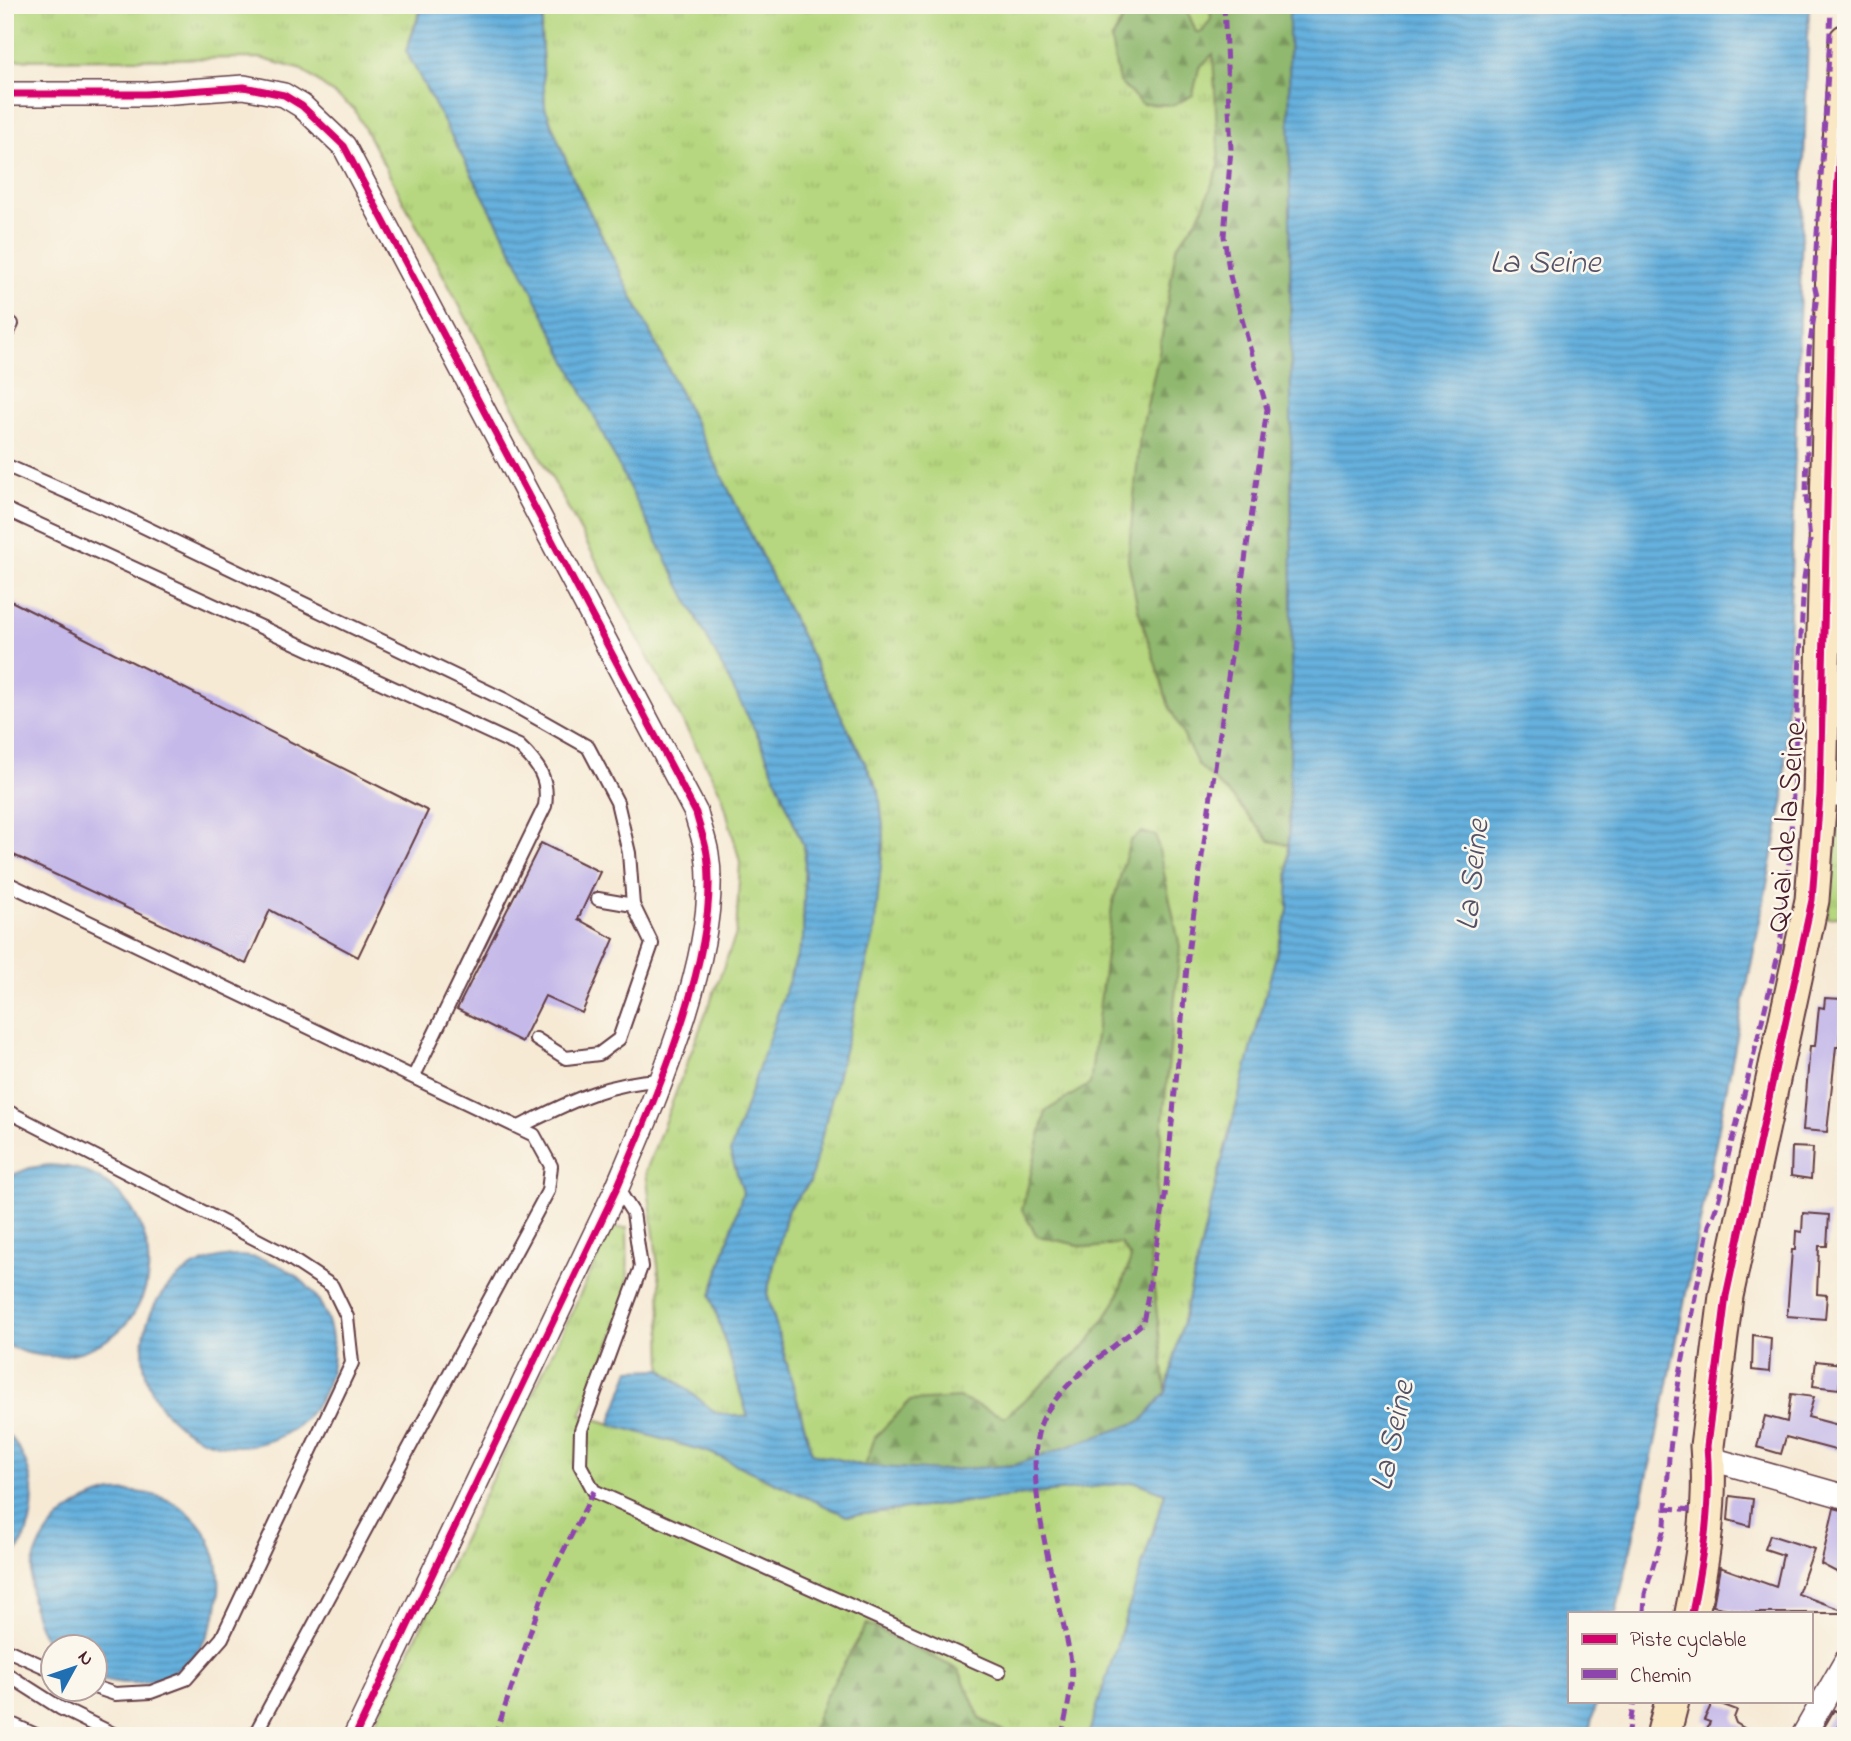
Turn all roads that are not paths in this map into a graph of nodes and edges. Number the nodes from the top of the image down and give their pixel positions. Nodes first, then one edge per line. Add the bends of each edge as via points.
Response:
1 (1846, 41) edge
2 (5, 94) edge
3 (12, 324) dead end
4 (5, 338) edge
5 (5, 465) edge
6 (5, 509) edge
7 (1833, 795) edge
8 (5, 882) edge
9 (598, 899) dead end
10 (633, 905) junction
11 (536, 1039) dead end
12 (414, 1076) junction
13 (660, 1080) junction
14 (5, 1110) edge
15 (519, 1128) junction
16 (618, 1188) junction
17 (1708, 1458) junction
18 (1846, 1497) edge
19 (1692, 1612) edge
20 (5, 1649) edge
21 (1846, 1661) edge
22 (38, 1664) edge
23 (999, 1672) dead end
24 (5, 1673) edge
25 (108, 1692) edge
26 (1818, 1695) edge
27 (1672, 1702) edge
28 (5, 1721) edge
29 (38, 1736) edge
30 (117, 1736) edge
31 (254, 1736) edge
32 (355, 1736) edge
33 (1663, 1736) edge
34 (1803, 1736) edge

1 - 7 street, Quai de la Seine via 1833,263
2 - 13 street via 146,94 244,87 284,95 344,146 696,813 707,855 708,909 702,949
3 - 4 lane
5 - 10 lane via 505,700 587,747 617,802 629,853
6 - 12 lane via 519,746 537,763 548,787 545,806
7 - 17 street, Quai de la Seine via 1726,1296
8 - 12 lane
9 - 10 lane
10 - 11 lane via 652,944 620,1039 599,1054 566,1058
12 - 15 lane
13 - 15 lane via 592,1091
13 - 16 street
14 - 25 lane via 279,1251 332,1286 347,1317 352,1363 222,1638 186,1679 151,1692
15 - 31 lane via 534,1135 551,1166 548,1191
16 - 23 lane via 633,1213 641,1268 581,1430 580,1465 594,1491
16 - 32 street
17 - 18 street
17 - 19 street, Quai de la Seine via 1704,1555
20 - 22 lane
21 - 26 street
24 - 30 lane
26 - 34 street
27 - 33 street
28 - 29 lane

